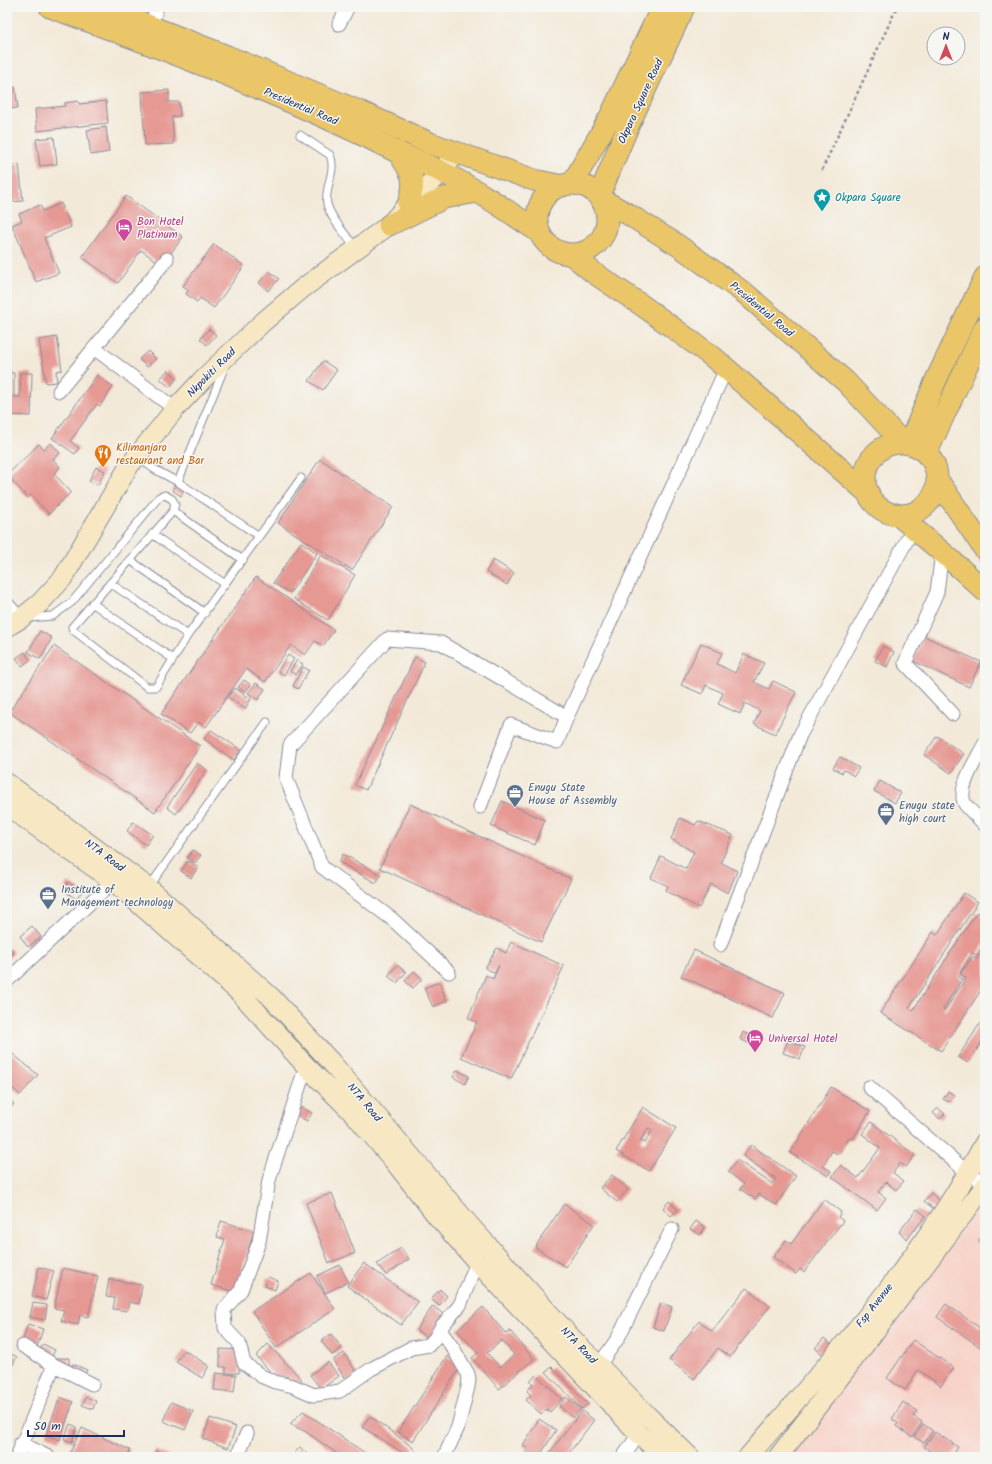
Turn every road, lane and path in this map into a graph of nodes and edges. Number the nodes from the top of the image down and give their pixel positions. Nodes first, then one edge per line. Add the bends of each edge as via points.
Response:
1 (50, 7) edge
2 (101, 7) edge
3 (348, 7) edge
4 (662, 7) edge
5 (684, 7) edge
6 (896, 7) edge
7 (154, 17) edge
8 (339, 24) dead end
9 (300, 135) dead end
10 (397, 151) junction
11 (456, 152) junction
12 (822, 170) dead end
13 (442, 172) junction
14 (567, 185) junction
15 (477, 192) junction
16 (600, 198) junction
17 (408, 204) junction
18 (389, 225) junction
19 (539, 232) junction
20 (356, 248) junction
21 (572, 255) junction
22 (167, 259) dead end
23 (985, 277) edge
24 (985, 327) edge
25 (94, 348) junction
26 (231, 353) junction
27 (726, 369) junction
28 (59, 391) dead end
29 (175, 409) junction
30 (913, 447) junction
31 (136, 456) junction
32 (301, 478) dead end
33 (937, 478) junction
34 (178, 482) junction
35 (869, 494) junction
36 (173, 511) junction
37 (897, 514) junction
38 (913, 529) junction
39 (152, 534) junction
40 (259, 536) junction
41 (980, 543) edge
42 (946, 555) junction
43 (130, 560) junction
44 (243, 560) junction
45 (110, 583) junction
46 (225, 584) junction
47 (985, 591) edge
48 (92, 603) junction
49 (7, 604) edge
50 (205, 613) junction
51 (14, 623) edge
52 (188, 635) junction
53 (174, 659) junction
54 (953, 714) dead end
55 (567, 717) junction
56 (267, 722) dead end
57 (985, 743) edge
58 (7, 783) edge
59 (7, 806) edge
60 (480, 807) dead end
61 (985, 825) edge
62 (113, 881) junction
63 (148, 888) junction
64 (720, 945) dead end
65 (449, 972) dead end
66 (7, 981) edge
67 (306, 1066) junction
68 (869, 1086) dead end
69 (985, 1142) edge
70 (968, 1173) junction
71 (985, 1185) edge
72 (672, 1228) dead end
73 (477, 1262) junction
74 (982, 1305) dead end
75 (985, 1308) edge
76 (441, 1327) junction
77 (23, 1346) dead end
78 (54, 1365) junction
79 (599, 1365) junction
80 (92, 1384) dead end
81 (247, 1433) dead end
82 (639, 1434) junction
83 (21, 1443) junction
84 (16, 1457) edge
85 (48, 1457) edge
86 (237, 1457) edge
87 (444, 1457) edge
88 (623, 1457) edge
89 (664, 1457) edge
90 (690, 1457) edge
91 (748, 1457) edge
92 (778, 1457) edge

1 - 10 main road, Presidential Road via 264,90 354,129
2 - 7 main road, Presidential Road
3 - 8 street
4 - 14 main road, Okpara Square Road via 610,117
5 - 16 main road, Okpara Square Road via 629,124
6 - 12 path
7 - 11 main road, Presidential Road via 227,56
9 - 20 lane via 330,155 333,167 327,203 330,213
10 - 13 main road, Presidential Road
10 - 17 main road via 412,177 412,193
11 - 13 main road, Nkpokiti Road
11 - 14 main road, Presidential Road via 534,180
13 - 15 main road, Presidential Road
13 - 17 main road, Nkpokiti Road
14 - 16 main road via 587,187
14 - 19 main road via 552,191 543,199 538,210
15 - 18 main road via 444,198
15 - 19 main road, Presidential Road
16 - 21 main road via 608,218 604,236 590,250
16 - 30 main road, Presidential Road via 679,246 747,295 846,382
17 - 18 main road, Nkpokiti Road
18 - 20 main road, Nkpokiti Road
19 - 21 main road via 552,248
20 - 26 main road, Nkpokiti Road via 303,288
21 - 27 main road
22 - 25 street
23 - 30 main road via 936,380
24 - 30 main road
25 - 28 street
25 - 29 street
26 - 29 main road, Nkpokiti Road
26 - 34 lane
27 - 35 main road
27 - 55 street
29 - 31 main road, Nkpokiti Road
30 - 33 main road via 934,465
30 - 35 main road via 890,445 879,450 866,470 865,483
31 - 34 lane
31 - 51 main road, Nkpokiti Road via 63,578 40,603
32 - 40 lane
33 - 37 main road via 934,493 925,505 917,511
33 - 41 main road
34 - 40 lane
35 - 37 main road via 877,506
36 - 39 lane
36 - 44 lane
36 - 51 lane via 172,499 165,495 159,497 72,602 53,616
37 - 38 main road
38 - 42 main road
38 - 64 street via 800,736
39 - 43 lane
39 - 46 lane
40 - 44 lane
41 - 42 main road
42 - 47 main road
42 - 54 street via 937,592 905,663
43 - 45 lane
43 - 50 lane
44 - 46 lane
45 - 48 lane
45 - 52 lane
46 - 50 lane
48 - 53 lane
48 - 53 lane via 73,625 73,630 148,687 156,687
49 - 51 street
50 - 52 lane
52 - 53 lane
55 - 60 street via 557,742 511,725
55 - 65 street via 441,643 387,639 290,745 286,778 322,867 392,919
56 - 63 lane
57 - 61 street via 963,792 965,804
58 - 63 main road, NTA Road
59 - 62 main road, NTA Road
62 - 66 street
62 - 67 main road, NTA Road via 241,994
63 - 79 main road, NTA Road via 270,996 331,1062 472,1228
67 - 73 main road, NTA Road via 355,1115
67 - 76 street via 269,1180 259,1242 241,1290 224,1310 225,1328 239,1343 244,1362 261,1376 314,1395 340,1391 371,1369 411,1348 429,1345
68 - 70 street
69 - 70 main road, Fsp Avenue
70 - 71 street
70 - 91 main road, Fsp Avenue via 912,1258 836,1354
71 - 92 main road, Fsp Avenue
72 - 79 street via 618,1338
73 - 76 street via 460,1306
73 - 82 main road, NTA Road
74 - 75 path
76 - 87 street via 469,1379 458,1427
77 - 78 street
78 - 80 street
78 - 83 street
79 - 90 main road, NTA Road
81 - 86 street
82 - 88 street
82 - 89 main road, NTA Road
83 - 84 street
83 - 85 street

